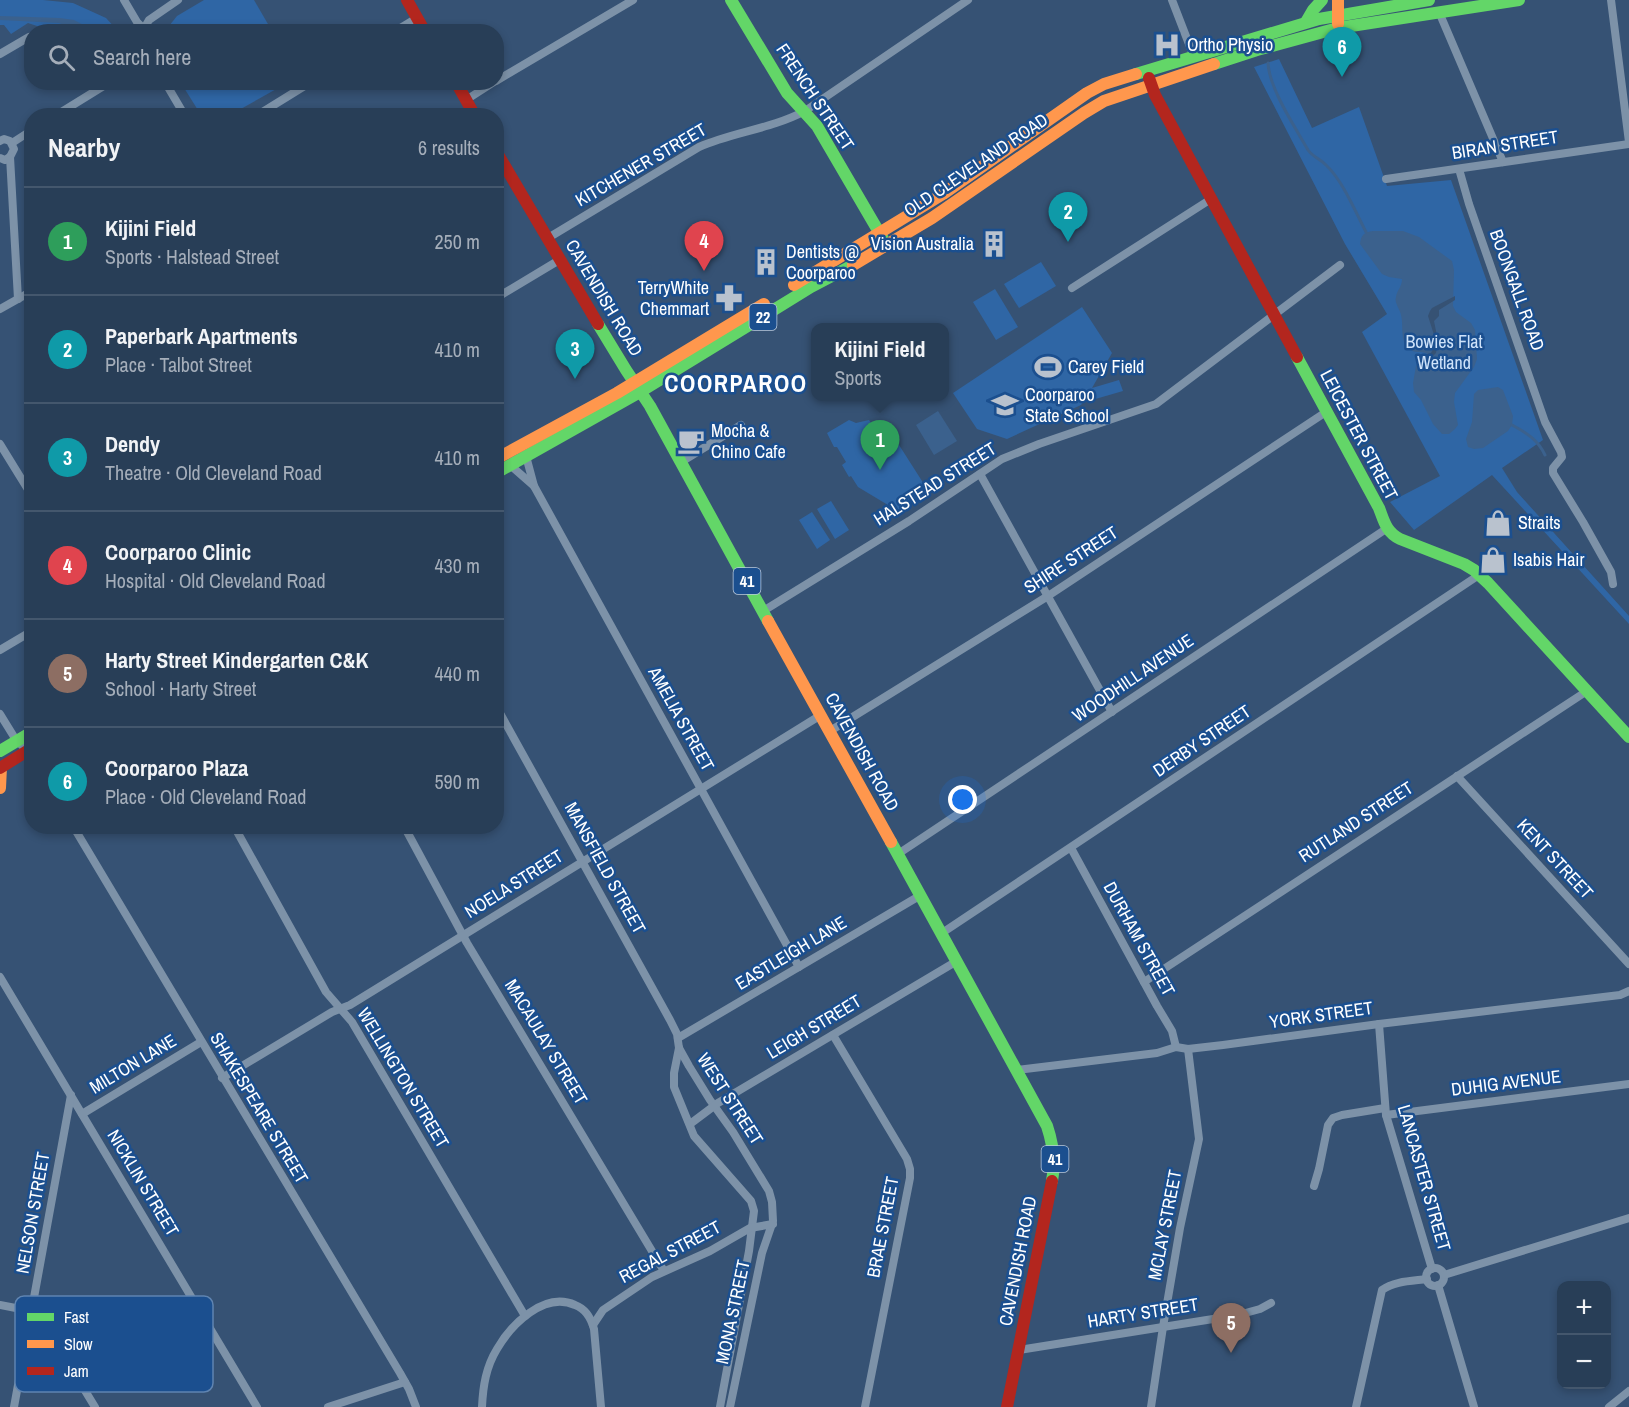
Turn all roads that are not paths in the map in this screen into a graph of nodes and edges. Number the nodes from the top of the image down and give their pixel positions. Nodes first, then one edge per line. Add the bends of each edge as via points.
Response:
1 (124, 0) edge
2 (178, 0) edge
3 (407, 0) edge
4 (633, 0) edge
5 (731, 0) edge
6 (968, 0) edge
7 (1172, 0) edge
8 (1322, 0) edge
9 (1338, 0) edge
10 (1429, 0) edge
11 (1519, 0) edge
12 (1611, 0) edge
13 (1439, 12) junction
14 (417, 18) junction
15 (1306, 22) junction
16 (1338, 22) junction
17 (138, 24) edge
18 (147, 24) edge
19 (407, 24) edge
20 (421, 24) edge
21 (24, 40) edge
22 (0, 54) edge
23 (1194, 57) junction
24 (1147, 71) junction
25 (504, 77) edge
26 (1152, 84) junction
27 (97, 90) edge
28 (170, 90) edge
29 (297, 90) edge
30 (460, 90) edge
31 (482, 90) edge
32 (466, 100) junction
33 (68, 108) edge
34 (180, 108) edge
35 (269, 108) edge
36 (470, 108) edge
37 (805, 111) junction
38 (24, 136) edge
39 (0, 141) edge
40 (1629, 143) edge
41 (12, 144) junction
42 (10, 158) junction
43 (0, 159) edge
44 (1503, 162) junction
45 (504, 164) edge
46 (1459, 169) junction
47 (1386, 179) dead end
48 (1211, 199) junction
49 (880, 233) junction
50 (548, 238) junction
51 (887, 244) junction
52 (561, 259) junction
53 (1340, 265) dead end
54 (1072, 288) dead end
55 (504, 293) edge
56 (24, 296) edge
57 (18, 299) junction
58 (0, 309) edge
59 (1274, 315) junction
60 (637, 387) junction
61 (1326, 412) junction
62 (741, 425) dead end
63 (0, 444) edge
64 (504, 455) edge
65 (526, 456) junction
66 (681, 462) junction
67 (510, 465) junction
68 (504, 468) edge
69 (980, 474) junction
70 (24, 483) edge
71 (534, 486) junction
72 (1386, 529) junction
73 (1479, 575) junction
74 (1613, 584) dead end
75 (1048, 596) junction
76 (764, 611) junction
77 (24, 636) edge
78 (0, 650) edge
79 (1587, 691) junction
80 (1112, 712) junction
81 (0, 714) edge
82 (821, 715) junction
83 (504, 720) edge
84 (830, 731) junction
85 (24, 736) edge
86 (1629, 737) edge
87 (16, 740) junction
88 (24, 747) edge
89 (0, 751) edge
90 (24, 755) edge
91 (1, 767) edge
92 (1457, 776) junction
93 (0, 788) edge
94 (700, 789) junction
95 (77, 834) edge
96 (238, 834) edge
97 (408, 834) edge
98 (1071, 848) junction
99 (898, 854) junction
100 (583, 862) junction
101 (921, 895) junction
102 (942, 933) junction
103 (464, 935) junction
104 (957, 961) junction
105 (1629, 964) edge
106 (799, 967) junction
107 (0, 977) edge
108 (1144, 982) junction
109 (1629, 991) edge
110 (340, 1009) junction
111 (1379, 1024) junction
112 (833, 1035) junction
113 (201, 1042) junction
114 (678, 1043) junction
115 (1176, 1047) junction
116 (1188, 1049) junction
117 (1017, 1070) junction
118 (222, 1078) junction
119 (1629, 1084) edge
120 (71, 1095) junction
121 (714, 1106) junction
122 (1386, 1111) junction
123 (82, 1114) junction
124 (690, 1124) junction
125 (1314, 1186) dead end
126 (1629, 1218) edge
127 (773, 1224) junction
128 (753, 1227) junction
129 (1432, 1269) junction
130 (664, 1271) junction
131 (1444, 1275) junction
132 (1426, 1279) junction
133 (1438, 1285) junction
134 (34, 1296) edge
135 (191, 1296) edge
136 (1271, 1303) dead end
137 (0, 1305) edge
138 (15, 1308) edge
139 (525, 1316) junction
140 (593, 1325) junction
141 (1163, 1327) junction
142 (213, 1333) edge
143 (1019, 1350) junction
144 (405, 1382) junction
145 (17, 1392) edge
146 (86, 1392) edge
147 (1629, 1393) edge
148 (14, 1407) edge
149 (95, 1407) edge
150 (257, 1407) edge
151 (328, 1407) edge
152 (416, 1407) edge
153 (482, 1407) edge
154 (601, 1407) edge
155 (720, 1407) edge
156 (730, 1407) edge
157 (865, 1407) edge
158 (1007, 1407) edge
159 (1151, 1407) edge
160 (1356, 1407) edge
161 (1474, 1407) edge
162 (1609, 1407) edge

1 - 17 street
2 - 18 street
3 - 14 main road
4 - 25 street
5 - 37 main road, FRENCH STREET via 787,93
6 - 37 street, KITCHENER STREET
7 - 23 street
8 - 15 main road
9 - 16 main road
10 - 16 main road, OLD CLEVELAND ROAD / 22
11 - 13 main road, OLD CLEVELAND ROAD / 22
12 - 40 street
13 - 16 main road, OLD CLEVELAND ROAD / 22
13 - 44 street
14 - 19 street
14 - 20 main road
15 - 16 main road, OLD CLEVELAND ROAD / 22
15 - 23 main road, OLD CLEVELAND ROAD / 22
16 - 26 main road, OLD CLEVELAND ROAD / 22
21 - 22 street
23 - 24 main road, OLD CLEVELAND ROAD / 22
24 - 26 main road, LEICESTER STREET
24 - 49 main road, OLD CLEVELAND ROAD / 22 via 1096,88
26 - 48 main road, LEICESTER STREET
26 - 51 main road, OLD CLEVELAND ROAD / 22 via 1094,107 959,201
27 - 33 street
28 - 34 street
29 - 35 street
30 - 32 main road
31 - 32 street
32 - 36 main road
37 - 49 main road, FRENCH STREET
37 - 50 street, KITCHENER STREET via 779,123 699,147
38 - 41 street
39 - 41 street
40 - 44 street, BIRAN STREET
41 - 42 street
42 - 43 street
42 - 57 street
44 - 46 street, BIRAN STREET
45 - 50 main road, CAVENDISH ROAD / 41
46 - 47 street, BIRAN STREET
46 - 74 street, BOONGALL ROAD via 1545,422 1561,452 1552,473 1611,572
48 - 54 street
48 - 59 main road, LEICESTER STREET
49 - 51 main road, FRENCH STREET
49 - 60 main road, OLD CLEVELAND ROAD / 22
50 - 52 main road, CAVENDISH ROAD / 41
51 - 60 main road, OLD CLEVELAND ROAD / 22
52 - 55 street
52 - 60 main road, CAVENDISH ROAD / 41
53 - 59 street, HALSTEAD STREET
56 - 57 street
57 - 58 street
59 - 61 main road, LEICESTER STREET
59 - 69 street, HALSTEAD STREET via 1156,404 1024,450
60 - 64 main road, OLD CLEVELAND ROAD / 22
60 - 65 main road, OLD CLEVELAND ROAD / 22
60 - 66 main road, CAVENDISH ROAD / 41
61 - 72 main road, LEICESTER STREET via 1379,508
61 - 75 street, SHIRE STREET
62 - 66 street
63 - 70 street
65 - 67 main road, OLD CLEVELAND ROAD / 22
65 - 71 street, AMELIA STREET
66 - 76 main road, CAVENDISH ROAD / 41
67 - 68 main road, OLD CLEVELAND ROAD / 22
67 - 71 street, AMELIA STREET
69 - 75 street
69 - 76 street, HALSTEAD STREET
71 - 94 street, AMELIA STREET
72 - 73 main road, LEICESTER STREET via 1391,535 1464,564
72 - 80 street, WOODHILL AVENUE
73 - 79 main road, LEICESTER STREET
73 - 98 street, DERBY STREET
75 - 80 street
75 - 84 street, SHIRE STREET
76 - 82 main road, CAVENDISH ROAD / 41
77 - 78 street
79 - 86 main road, LEICESTER STREET
79 - 92 street, RUTLAND STREET
80 - 99 street, WOODHILL AVENUE
81 - 87 street
82 - 84 main road, CAVENDISH ROAD / 41
82 - 94 street, NOELA STREET
83 - 100 street, MANSFIELD STREET
84 - 99 main road, CAVENDISH ROAD / 41
85 - 87 main road
87 - 88 street
87 - 89 main road
90 - 91 main road
91 - 93 main road
92 - 105 street, KENT STREET
92 - 108 street, RUTLAND STREET
94 - 100 street, NOELA STREET
94 - 106 street, AMELIA STREET
95 - 113 street, SHAKESPEARE STREET
96 - 110 street, WELLINGTON STREET via 326,992
97 - 103 street, MACAULAY STREET
98 - 102 street, DERBY STREET
98 - 108 street, DURHAM STREET
99 - 101 main road, CAVENDISH ROAD / 41
100 - 103 street, NOELA STREET
100 - 114 street, MANSFIELD STREET via 670,1020
101 - 102 main road, CAVENDISH ROAD / 41
101 - 106 street, EASTLEIGH LANE
102 - 104 main road, CAVENDISH ROAD / 41
103 - 110 street, NOELA STREET
103 - 130 street, MACAULAY STREET
104 - 112 street, LEIGH STREET
104 - 117 main road, CAVENDISH ROAD / 41
106 - 114 street, EASTLEIGH LANE
107 - 120 street, NICKLIN STREET
108 - 115 street, DURHAM STREET via 1172,1031
109 - 111 street, YORK STREET
110 - 118 street, NOELA STREET
110 - 139 street, WELLINGTON STREET via 355,1028
111 - 116 street, YORK STREET
111 - 122 street, LANCASTER STREET
112 - 121 street, LEIGH STREET
112 - 157 street, BRAE STREET via 910,1168
113 - 118 street, SHAKESPEARE STREET
113 - 123 street, MILTON LANE
114 - 121 street, WEST STREET
114 - 124 street, WEST STREET via 674,1087
115 - 116 street, YORK STREET
115 - 117 street, YORK STREET via 1157,1053
116 - 141 street, MCLAY STREET via 1199,1139
117 - 143 main road, CAVENDISH ROAD / 41 via 1047,1126 1055,1161
118 - 144 street, SHAKESPEARE STREET
119 - 122 street, DUHIG AVENUE
120 - 123 street, NICKLIN STREET
120 - 134 street, NELSON STREET
121 - 124 street, LEIGH STREET
121 - 127 street, WEST STREET via 769,1191
122 - 125 street, DUHIG AVENUE via 1333,1118
122 - 129 street, LANCASTER STREET
123 - 135 street, NICKLIN STREET
124 - 128 street, WEST STREET via 697,1142 751,1201
126 - 131 street
127 - 128 street, REGAL STREET
127 - 156 street, MONA STREET via 762,1253
128 - 130 street, REGAL STREET
128 - 155 street, MONA STREET
129 - 131 street
129 - 132 street
130 - 140 street, REGAL STREET via 607,1307
131 - 133 street
132 - 133 street
132 - 160 street via 1396,1283 1382,1290
133 - 161 street
136 - 141 street, HARTY STREET via 1238,1315
137 - 138 street
139 - 140 street via 548,1304 564,1302 586,1311
139 - 153 street via 510,1329 491,1360
140 - 154 street
141 - 143 street, HARTY STREET
141 - 159 street, MCLAY STREET
142 - 150 street, NICKLIN STREET
143 - 158 main road, CAVENDISH ROAD / 41
144 - 151 street
144 - 152 street, SHAKESPEARE STREET
145 - 148 street, NELSON STREET
146 - 149 street
147 - 162 street

